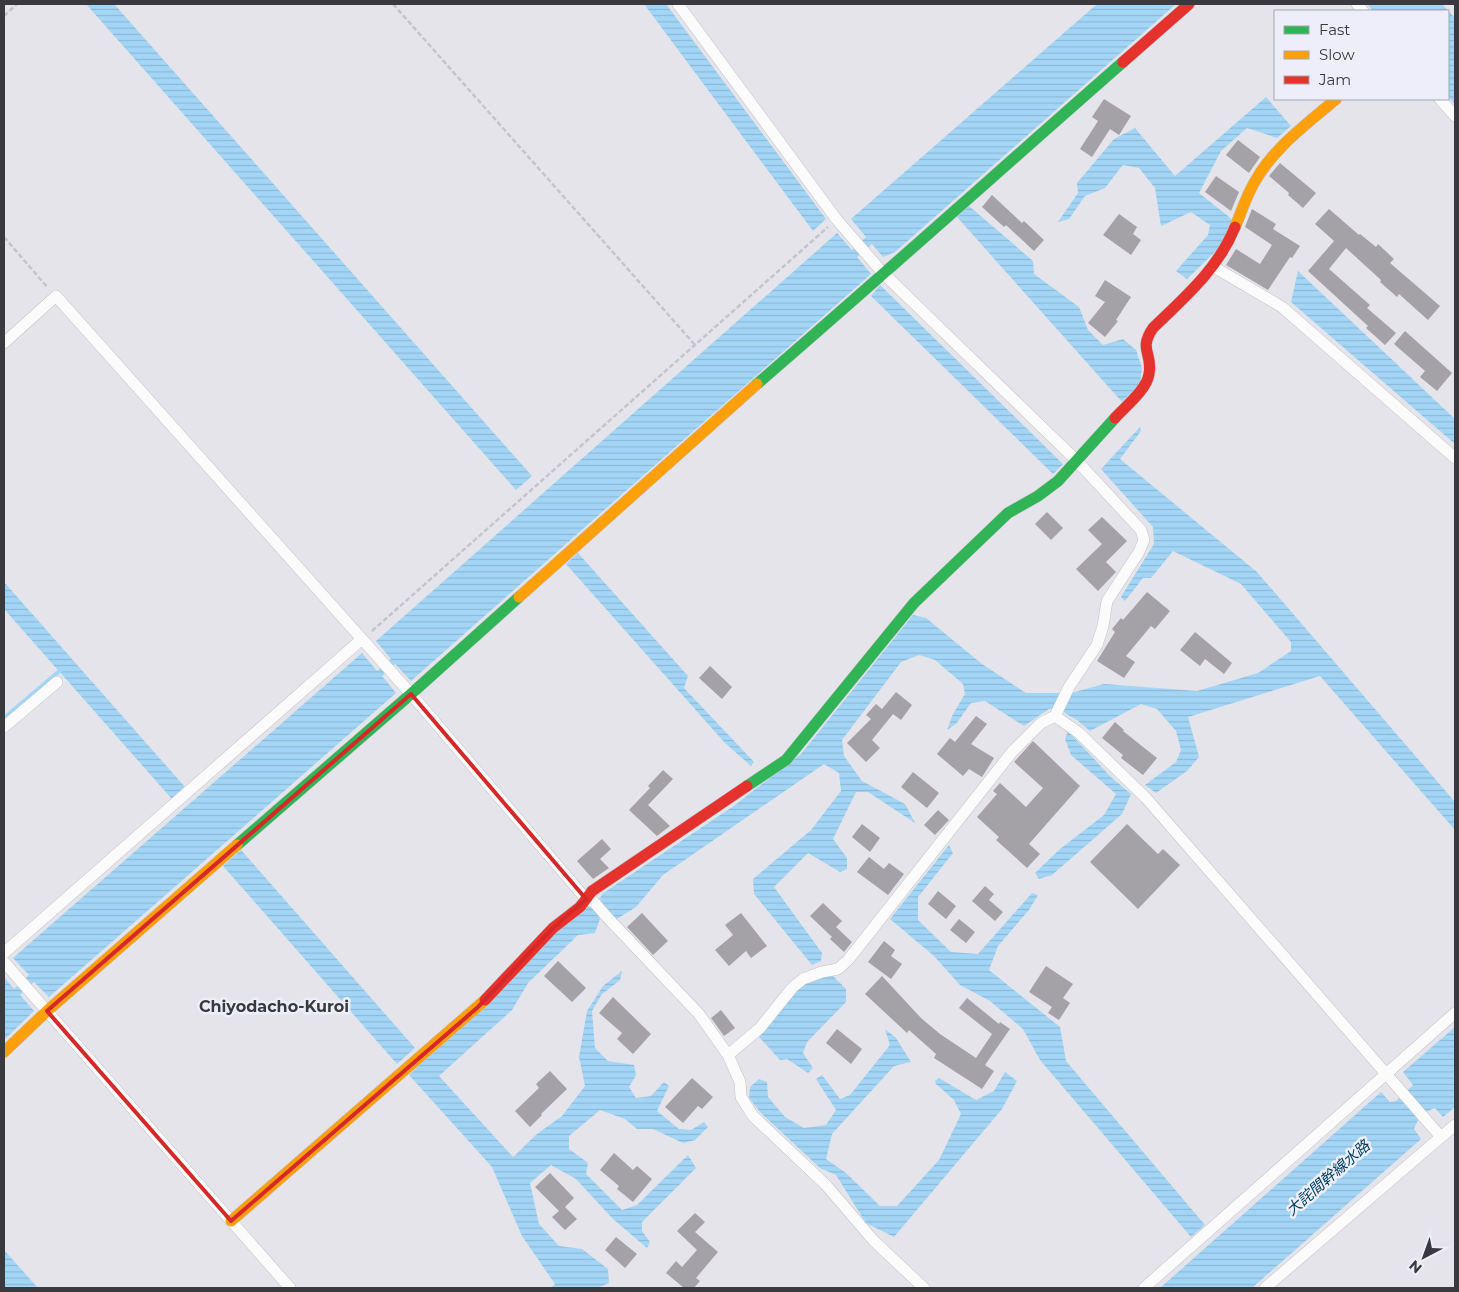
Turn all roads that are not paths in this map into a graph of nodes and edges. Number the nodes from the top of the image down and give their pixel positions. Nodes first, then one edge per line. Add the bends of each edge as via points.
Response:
1 (678, 4) edge
2 (1189, 4) edge
3 (1335, 100) edge
4 (1441, 100) edge
5 (1455, 116) edge
6 (1214, 267) junction
7 (883, 274) junction
8 (4, 343) edge
9 (1455, 458) edge
10 (1077, 461) junction
11 (362, 640) junction
12 (57, 682) dead end
13 (411, 694) junction
14 (1055, 716) junction
15 (4, 727) edge
16 (590, 901) junction
17 (4, 953) edge
18 (4, 962) edge
19 (47, 1011) junction
20 (1455, 1013) edge
21 (4, 1052) edge
22 (728, 1055) junction
23 (1386, 1075) junction
24 (1455, 1125) edge
25 (1441, 1137) junction
26 (231, 1220) junction
27 (290, 1288) edge
28 (924, 1288) edge
29 (1144, 1288) edge
30 (1265, 1288) edge

1 - 7 street via 837,220
2 - 7 street
3 - 6 street via 1289,140 1261,171
4 - 5 street
6 - 9 street via 1282,307
6 - 10 street via 1147,336 1144,344 1150,370 1146,384
7 - 10 street
7 - 13 street
8 - 11 street via 56,296
10 - 14 street via 1141,530 1144,540 1107,601 1097,644 1069,687
10 - 16 street via 1058,481 1008,513 914,603 786,760 592,891
11 - 13 street
11 - 17 street
12 - 15 street
13 - 16 street
13 - 19 street
14 - 22 street via 1041,723 1012,752 848,960 838,969 804,979 793,987 760,1028
14 - 23 street via 1079,733 1146,798
16 - 22 street via 699,1014
16 - 26 street via 553,928 478,1007
18 - 19 street
19 - 21 street
19 - 26 street
20 - 23 street
22 - 28 street via 740,1082 741,1097 753,1116 826,1185 874,1241
23 - 25 street
23 - 29 street
24 - 25 street
25 - 30 street
26 - 27 street

